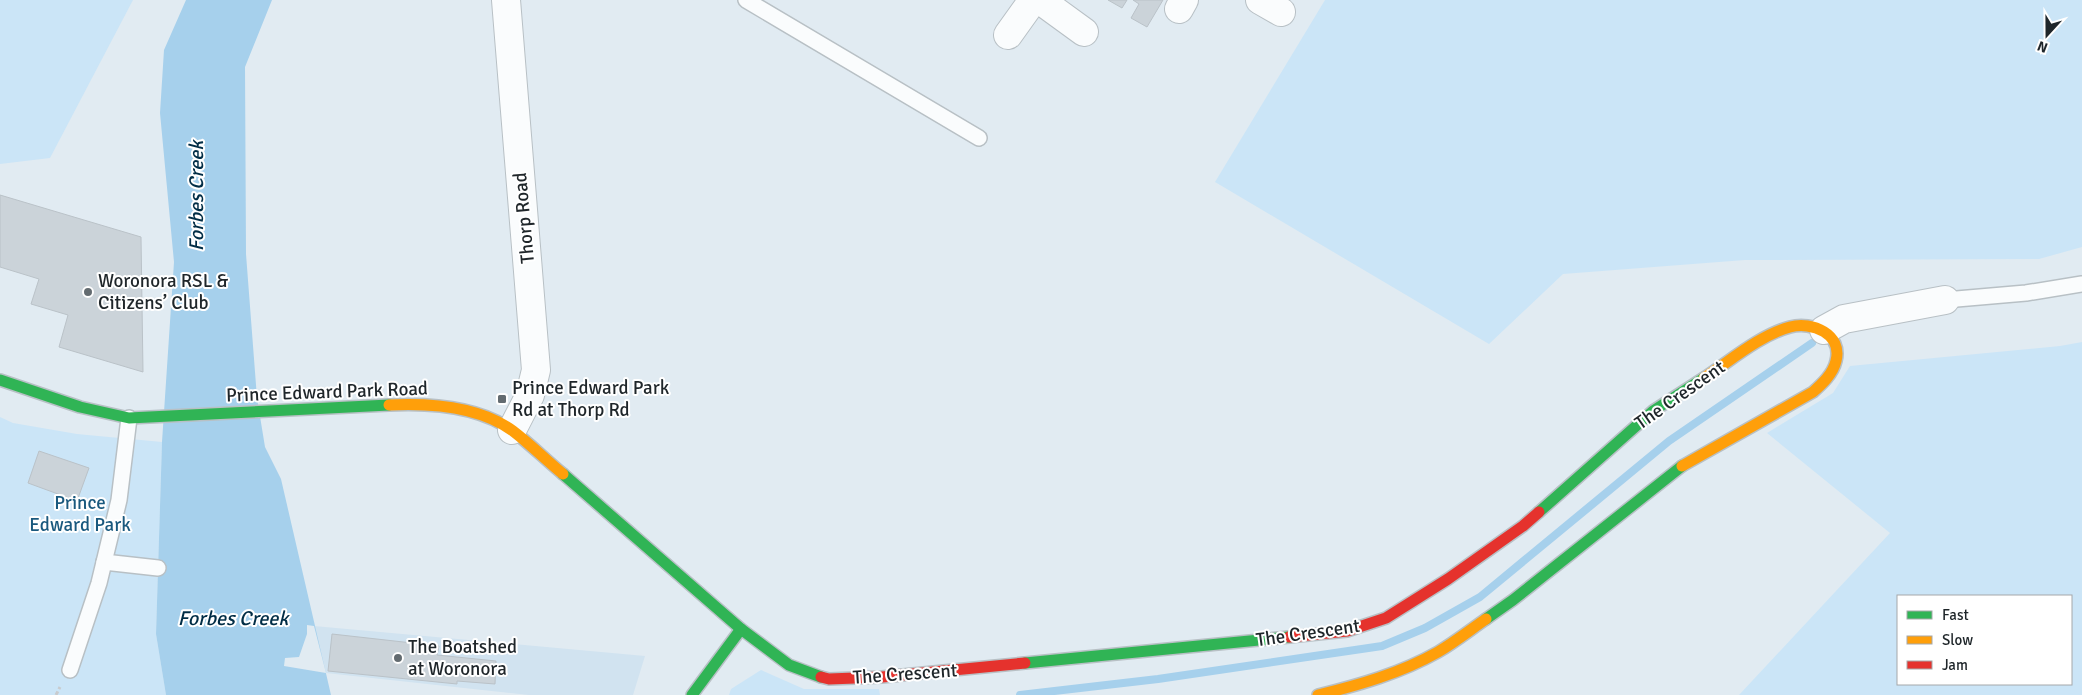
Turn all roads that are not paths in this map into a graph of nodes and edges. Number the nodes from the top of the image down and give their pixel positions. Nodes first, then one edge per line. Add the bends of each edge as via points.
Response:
1 (506, 0) edge
2 (746, 0) edge
3 (1033, 0) edge
4 (1040, 0) edge
5 (1084, 32) dead end
6 (1008, 36) dead end
7 (979, 138) dead end
8 (2082, 284) edge
9 (1945, 300) joint
10 (1824, 330) junction
11 (0, 380) edge
12 (129, 418) junction
13 (512, 430) junction
14 (104, 562) junction
15 (158, 568) dead end
16 (741, 629) junction
17 (70, 670) dead end
18 (692, 695) edge
19 (1318, 695) edge

1 - 13 street, Thorp Road via 536,370 530,395
2 - 7 lane
3 - 6 street
4 - 5 street
8 - 9 lane
9 - 10 street via 1844,319
10 - 16 street, The Crescent via 1810,325 1773,333 1653,411 1523,526 1448,579 1386,618 1365,626 1314,635 882,677 829,679 789,665
10 - 19 street via 1836,344 1838,354 1832,373 1813,392 1681,467 1512,600 1438,652 1362,684
11 - 12 street, Prince Edward Park Road via 76,407
12 - 13 street, Prince Edward Park Road via 429,404 467,411
12 - 14 lane via 119,500
13 - 16 street, Prince Edward Park Road
14 - 15 lane
14 - 17 lane
16 - 18 street

